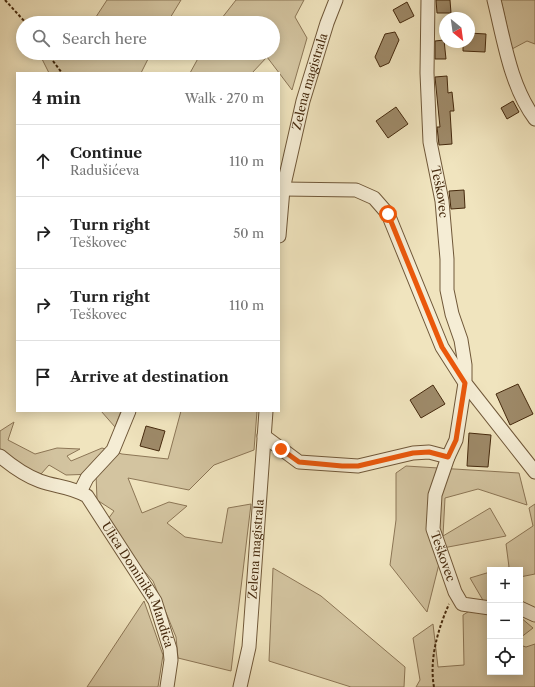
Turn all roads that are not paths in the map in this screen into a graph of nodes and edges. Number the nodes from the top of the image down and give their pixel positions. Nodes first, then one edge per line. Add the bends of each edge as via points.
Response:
1 (336, 0) edge
2 (428, 0) edge
3 (494, 0) edge
4 (535, 119) edge
5 (282, 189) junction
6 (280, 220) edge
7 (465, 383) junction
8 (129, 412) edge
9 (266, 412) edge
10 (264, 436) junction
11 (0, 456) edge
12 (448, 457) junction
13 (535, 472) edge
14 (80, 492) junction
15 (487, 608) edge
16 (523, 609) edge
17 (535, 615) edge
18 (167, 687) edge
19 (240, 687) edge

1 - 5 street, Zelena magistrala via 302,101
2 - 7 street, Teškovec via 427,74 430,142 442,201 447,290 461,340
3 - 4 street via 511,68 526,106
5 - 6 street, Zelena magistrala
5 - 7 street via 356,190 374,198 388,214 442,347
7 - 12 street, Teškovec via 456,440
7 - 13 street
8 - 14 street via 113,450 87,478
9 - 10 street, Zelena magistrala
10 - 12 street via 299,462 358,466 413,453 429,452
10 - 19 street, Zelena magistrala via 249,647
11 - 14 street, Ulica Dominika Mandića via 17,471
12 - 15 street, Teškovec via 435,495 433,529 455,592 462,604
14 - 18 street, Ulica Dominika Mandića via 87,496 155,601 170,649
16 - 17 street

